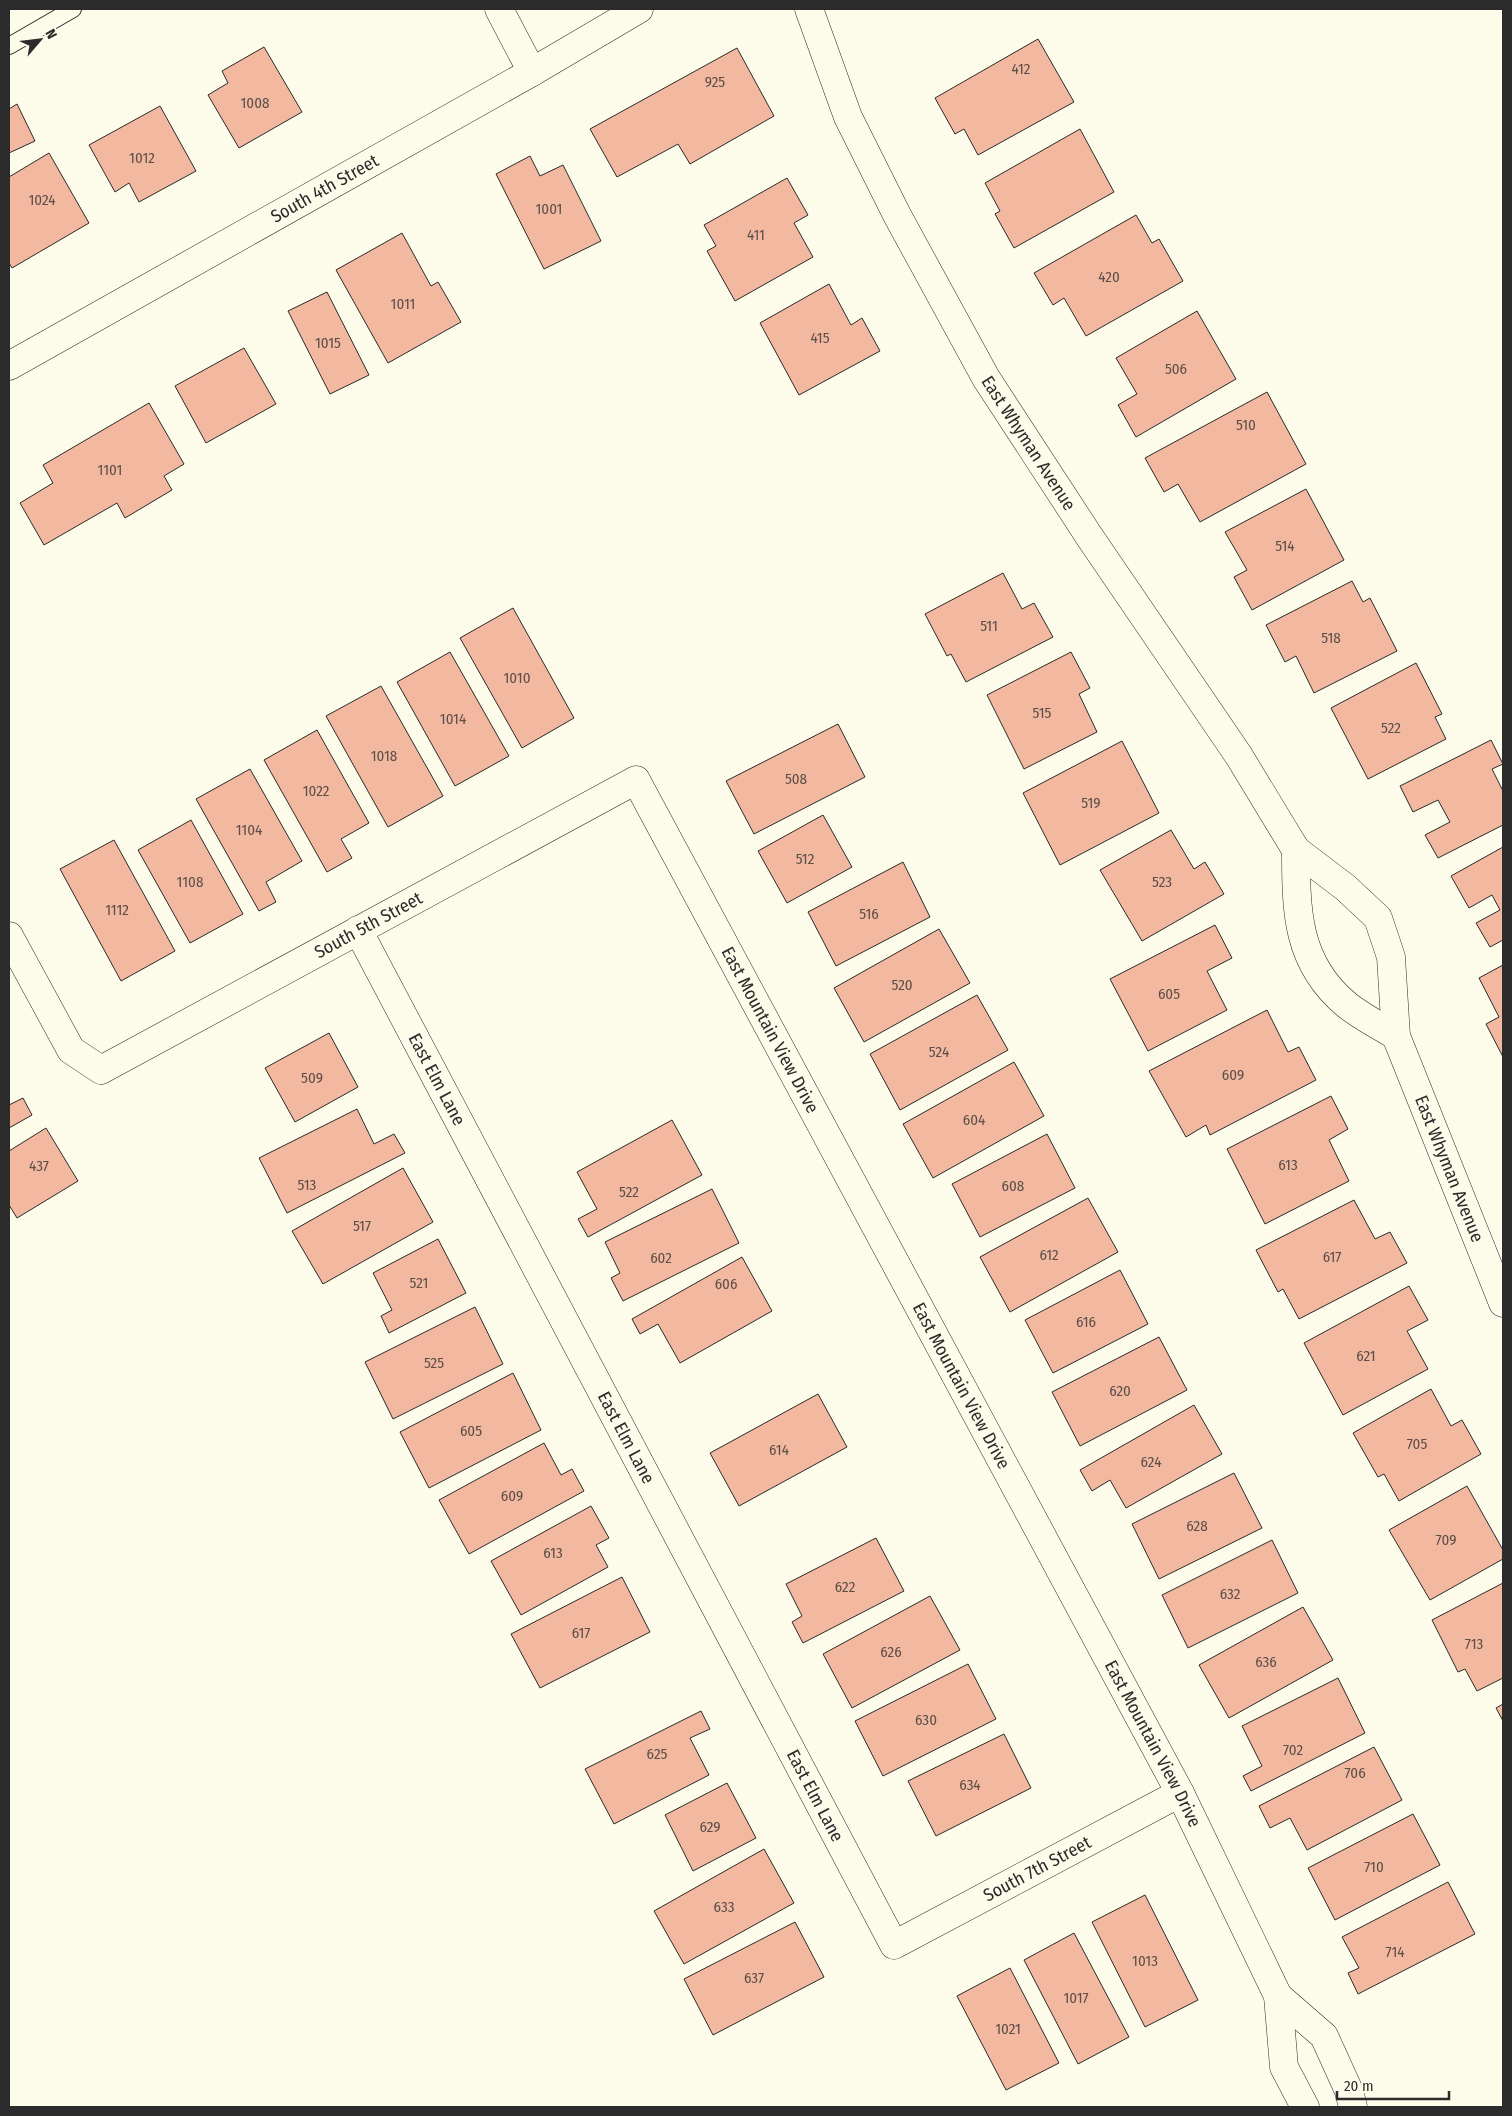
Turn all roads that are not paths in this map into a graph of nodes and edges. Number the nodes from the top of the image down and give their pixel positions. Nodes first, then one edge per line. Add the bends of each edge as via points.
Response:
1 (73, 9) edge
2 (499, 9) edge
3 (639, 9) edge
4 (809, 9) edge
5 (9, 46) edge
6 (532, 72) junction
7 (9, 366) edge
8 (636, 780) joint
9 (1296, 850) junction
10 (358, 930) junction
11 (9, 936) edge
12 (1396, 1036) junction
13 (1503, 1303) edge
14 (1180, 1793) junction
15 (894, 1945) joint
16 (1278, 1996) junction
17 (1305, 2107) edge
18 (1353, 2107) edge

1 - 5 lane
2 - 6 street
3 - 6 street, South 4th Street
4 - 9 street, East Whyman Avenue via 848,117 986,378 1239,756
6 - 7 street, South 4th Street
8 - 10 street, South 5th Street
8 - 14 street, East Mountain View Drive
9 - 12 street, East Whyman Avenue via 1346,888 1378,918 1391,957
9 - 12 street via 1296,905 1305,947 1320,976 1347,1005
10 - 11 street, South 5th Street via 101,1070 71,1050
10 - 15 street, East Elm Lane
12 - 13 street, East Whyman Avenue
14 - 15 street, South 7th Street
14 - 16 street, East Mountain View Drive
16 - 17 street via 1284,2067
16 - 18 street via 1324,2036

